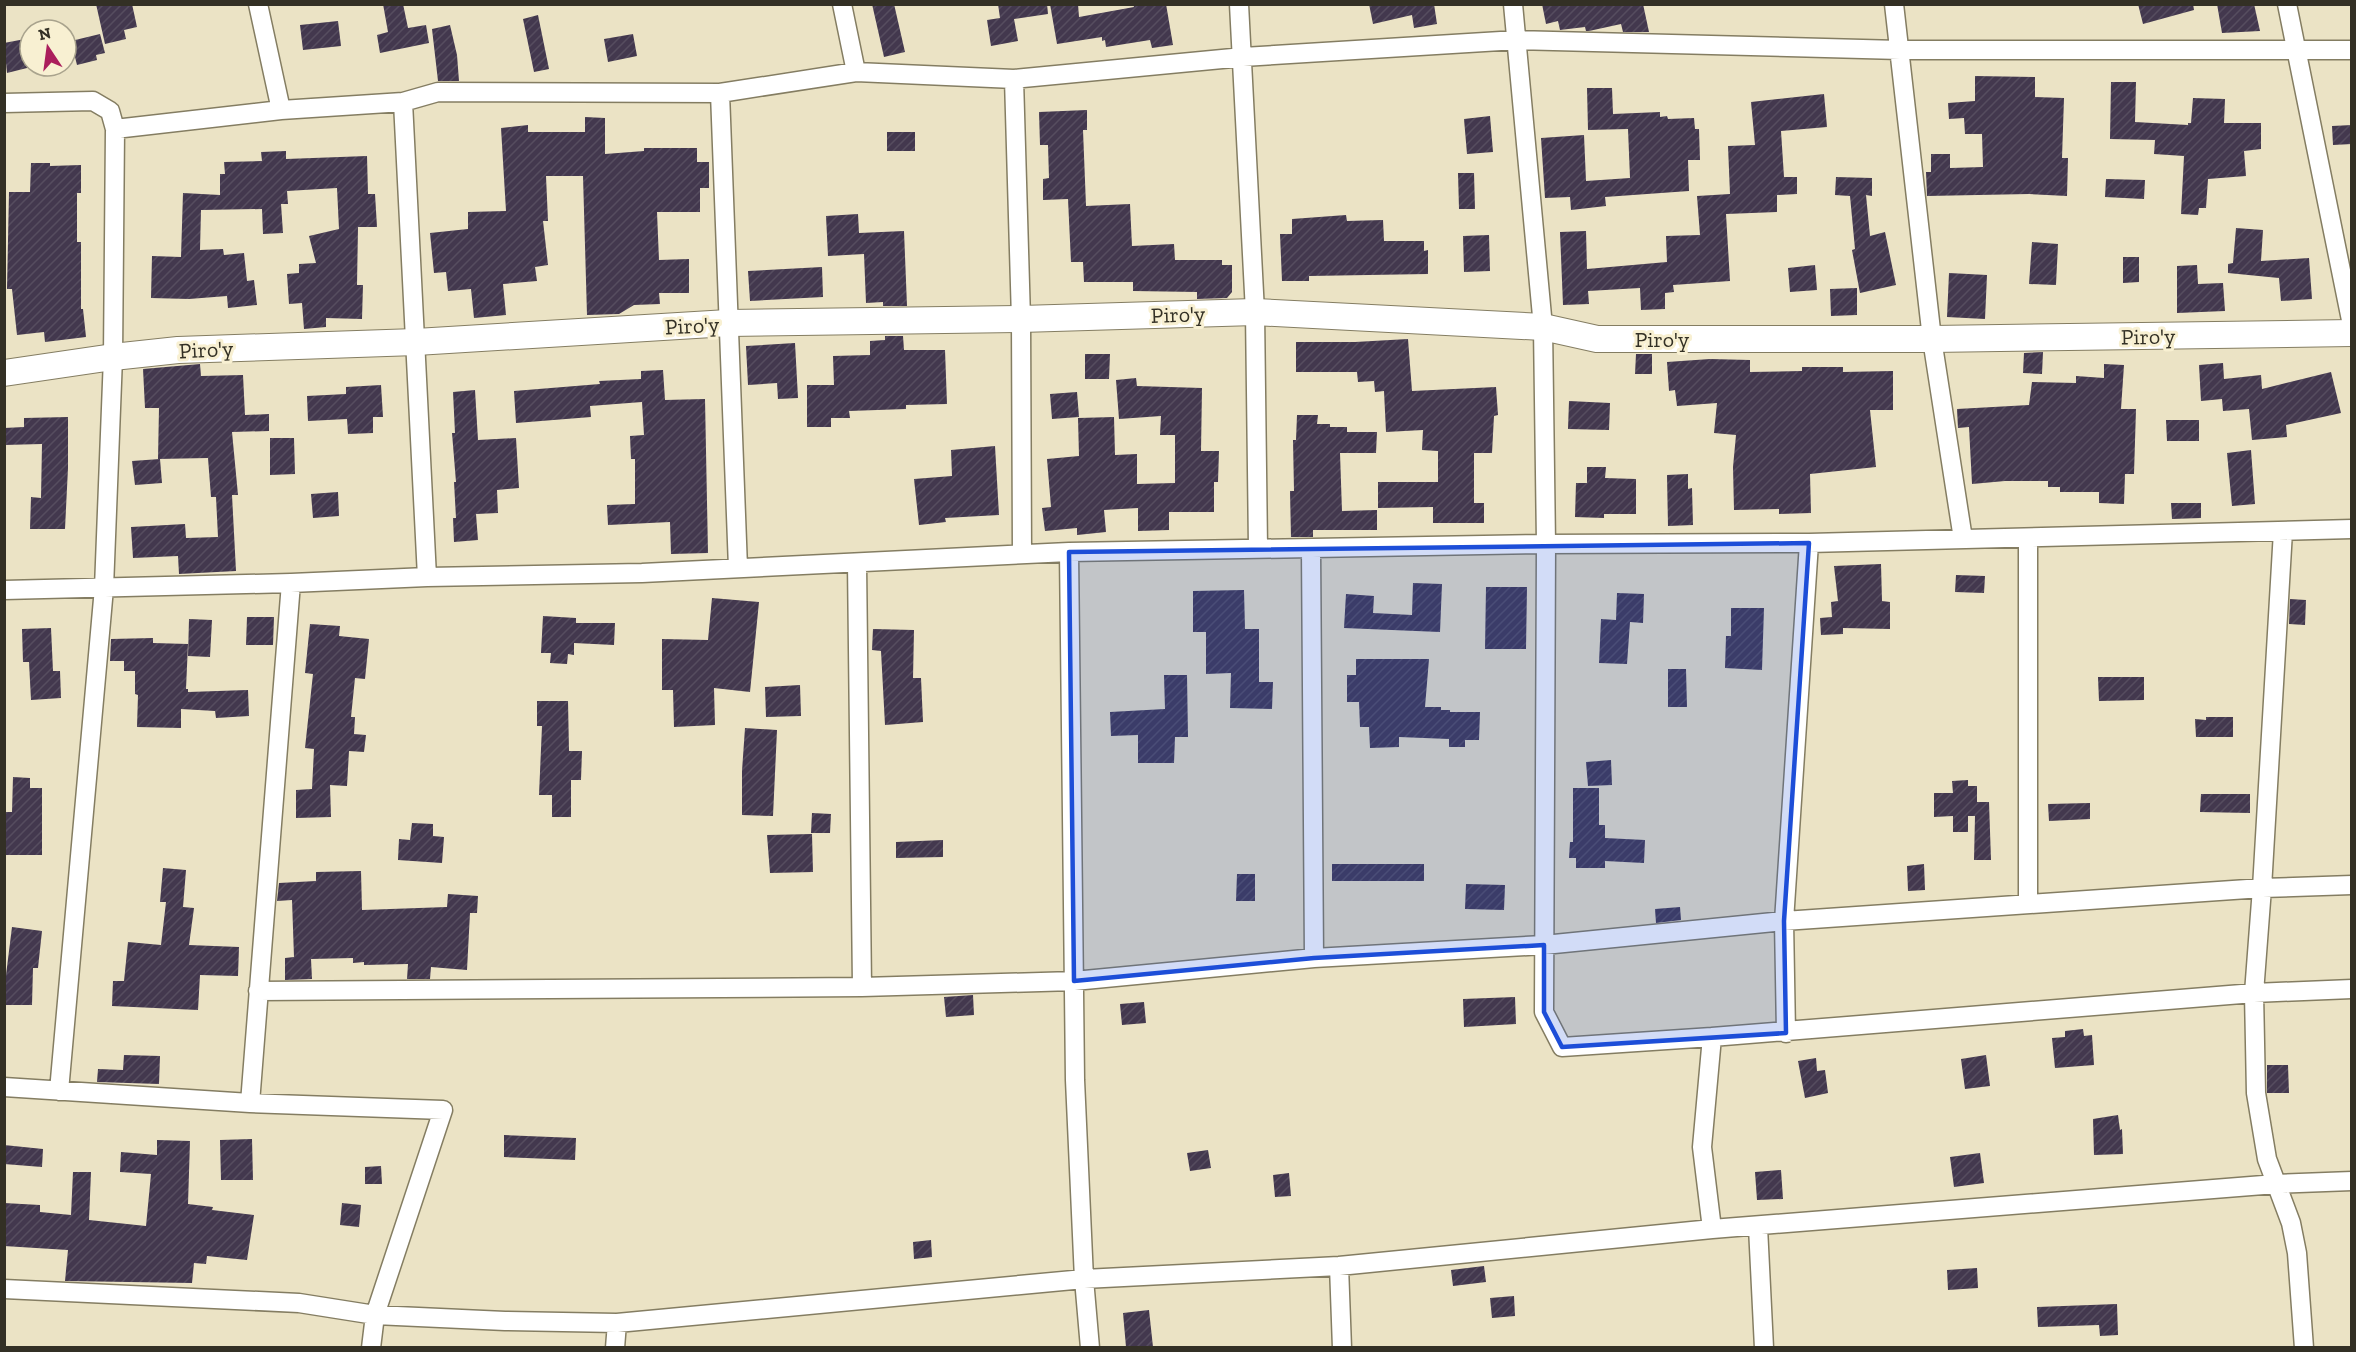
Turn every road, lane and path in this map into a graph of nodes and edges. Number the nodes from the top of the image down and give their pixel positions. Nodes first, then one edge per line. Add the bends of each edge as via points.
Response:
1 (258, 4) edge
2 (842, 4) edge
3 (1239, 4) edge
4 (1514, 4) edge
5 (1894, 4) edge
6 (2287, 4) edge
7 (1517, 40) junction
8 (1900, 50) junction
9 (2352, 50) edge
10 (2296, 52) junction
11 (1243, 57) junction
12 (856, 72) junction
13 (1014, 79) junction
14 (720, 93) junction
15 (403, 102) junction
16 (4, 103) edge
17 (281, 110) junction
18 (115, 129) junction
19 (1255, 312) junction
20 (1021, 319) junction
21 (728, 323) junction
22 (2352, 325) edge
23 (1543, 327) junction
24 (2352, 333) edge
25 (1932, 339) junction
26 (416, 342) junction
27 (113, 357) junction
28 (4, 373) edge
29 (2352, 530) edge
30 (2283, 531) junction
31 (2028, 538) junction
32 (1963, 539) junction
33 (1809, 543) junction
34 (1546, 544) junction
35 (1258, 548) junction
36 (1311, 549) junction
37 (1069, 552) junction
38 (1022, 554) junction
39 (857, 563) junction
40 (738, 568) junction
41 (427, 577) junction
42 (291, 583) junction
43 (104, 588) junction
44 (4, 590) edge
45 (2352, 885) edge
46 (2262, 888) junction
47 (2028, 903) junction
48 (1784, 921) junction
49 (1544, 945) junction
50 (1314, 958) junction
51 (1074, 981) junction
52 (862, 987) junction
53 (2352, 988) edge
54 (258, 991) junction
55 (2254, 993) junction
56 (1786, 1032) junction
57 (1712, 1037) junction
58 (4, 1087) edge
59 (59, 1091) junction
60 (250, 1103) junction
61 (2352, 1181) edge
62 (2276, 1184) junction
63 (1758, 1227) junction
64 (1712, 1229) junction
65 (1339, 1266) junction
66 (1084, 1279) junction
67 (4, 1289) edge
68 (375, 1315) junction
69 (617, 1323) junction
70 (371, 1347) edge
71 (615, 1347) edge
72 (1090, 1347) edge
73 (1342, 1347) edge
74 (1764, 1347) edge
75 (2304, 1347) edge

1 - 17 street
2 - 12 street
3 - 11 street
4 - 7 street
5 - 8 street
6 - 10 street
7 - 8 street
7 - 11 street
7 - 23 street
8 - 10 street
8 - 25 street
9 - 10 street
10 - 22 street
11 - 13 street
11 - 19 street
12 - 13 street
12 - 14 street
13 - 20 street
14 - 15 street via 438,92
14 - 21 street
15 - 17 street
15 - 26 street
16 - 18 street via 93,101 110,111
17 - 18 street
18 - 27 street
19 - 20 main road, Piro'y
19 - 23 main road, Piro'y
19 - 35 street
20 - 21 main road, Piro'y
20 - 38 street
21 - 26 main road, Piro'y
21 - 40 street
23 - 25 main road, Piro'y via 1597,339
23 - 34 street
24 - 25 main road, Piro'y
25 - 32 street
26 - 27 main road, Piro'y via 178,350
26 - 41 street
27 - 28 main road, Piro'y
27 - 43 street
29 - 30 street
30 - 31 street
30 - 46 street
31 - 32 street
31 - 47 street
32 - 33 street
33 - 34 street
33 - 48 street
34 - 36 street
34 - 49 street
35 - 36 street
35 - 37 street
36 - 50 street
37 - 38 street
37 - 51 street
38 - 39 street
39 - 40 street
39 - 52 street
40 - 41 street
41 - 42 street
42 - 43 street
42 - 54 street
43 - 44 street
43 - 59 street
45 - 46 street
46 - 47 street
46 - 55 street
47 - 48 street
48 - 49 street
48 - 56 street
49 - 50 street
49 - 57 street via 1544,1012 1562,1047
50 - 51 street
51 - 52 street
51 - 66 street
52 - 54 street
53 - 55 street
54 - 60 street
55 - 56 street
55 - 62 street via 2256,1093 2267,1159
56 - 57 street
57 - 64 street via 1702,1147
58 - 59 street
59 - 60 street
60 - 68 street via 443,1110
61 - 62 street
62 - 63 street
62 - 75 street via 2297,1253
63 - 64 street
63 - 74 street
64 - 65 street
65 - 66 street
65 - 73 street
66 - 69 street
66 - 72 street
67 - 68 street via 299,1303
68 - 69 street
68 - 70 street
69 - 71 street

